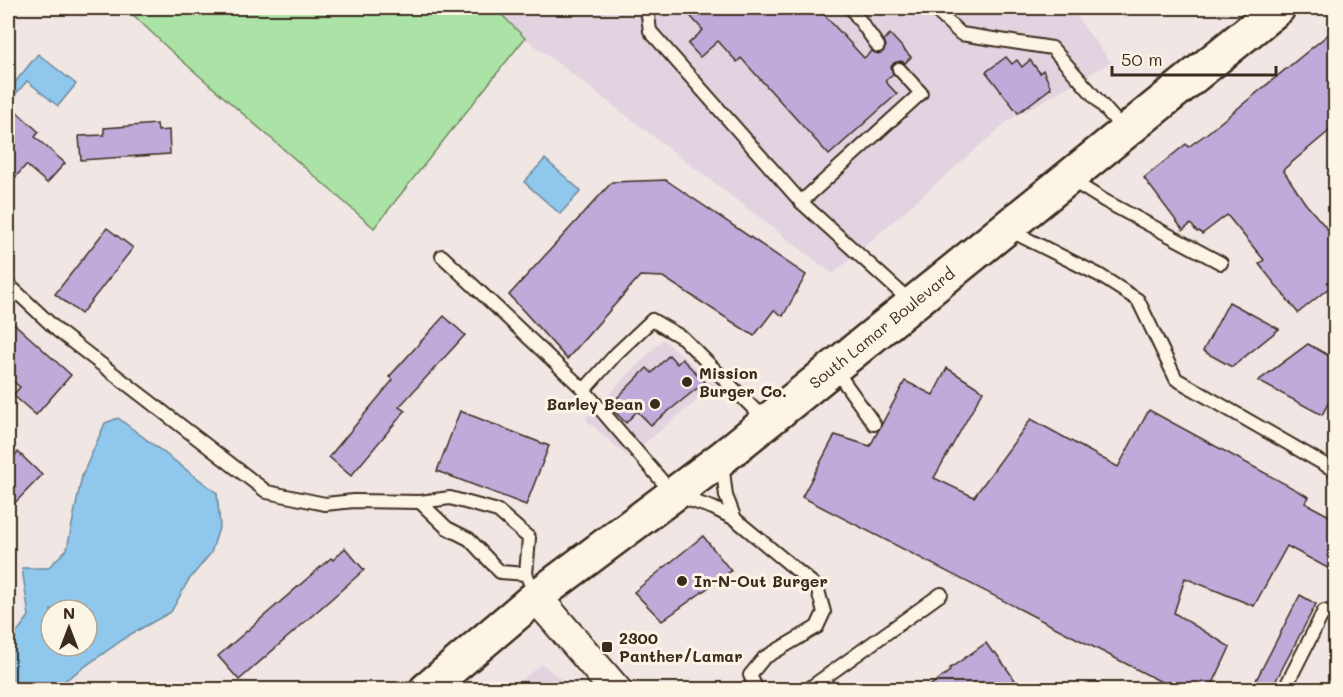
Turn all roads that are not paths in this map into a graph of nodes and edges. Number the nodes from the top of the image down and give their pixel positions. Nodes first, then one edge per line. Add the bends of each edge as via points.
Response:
1 (647, 8) edge
2 (851, 8) edge
3 (933, 8) edge
4 (1278, 8) edge
5 (878, 46) dead end
6 (898, 69) dead end
7 (1125, 131) junction
8 (1067, 178) junction
9 (801, 202) junction
10 (1005, 228) junction
11 (442, 256) dead end
12 (1221, 263) dead end
13 (8, 284) edge
14 (912, 303) junction
15 (833, 367) junction
16 (584, 390) junction
17 (766, 421) junction
18 (874, 424) dead end
19 (722, 458) junction
20 (1335, 470) edge
21 (674, 495) junction
22 (420, 502) junction
23 (735, 519) junction
24 (531, 585) junction
25 (941, 594) dead end
26 (1335, 617) edge
27 (426, 690) edge
28 (616, 690) edge
29 (757, 690) edge
30 (807, 690) edge
31 (1284, 690) edge

1 - 9 lane via 650,31
2 - 5 lane
3 - 7 lane via 961,34 1052,48
4 - 7 main road, South Lamar Boulevard
6 - 9 lane via 921,93
7 - 8 main road, South Lamar Boulevard
8 - 10 main road, South Lamar Boulevard
8 - 12 lane
9 - 14 lane
10 - 14 main road, South Lamar Boulevard
10 - 20 lane via 1099,275 1138,300 1176,379
11 - 16 lane
13 - 22 lane via 58,331 267,492 325,504
14 - 15 main road, South Lamar Boulevard
15 - 17 main road, South Lamar Boulevard
15 - 18 lane
16 - 17 lane via 652,320 682,338
16 - 21 lane
17 - 19 main road, South Lamar Boulevard
19 - 21 main road, South Lamar Boulevard
19 - 23 lane via 726,496
21 - 23 lane
21 - 24 main road, South Lamar Boulevard
22 - 24 lane via 447,528 469,539 500,572
22 - 24 lane via 450,498 498,511 529,538
23 - 29 lane via 817,587 824,612 817,627 764,658 750,675
24 - 27 main road, South Lamar Boulevard
24 - 28 street
25 - 30 lane
26 - 31 lane via 1324,611

